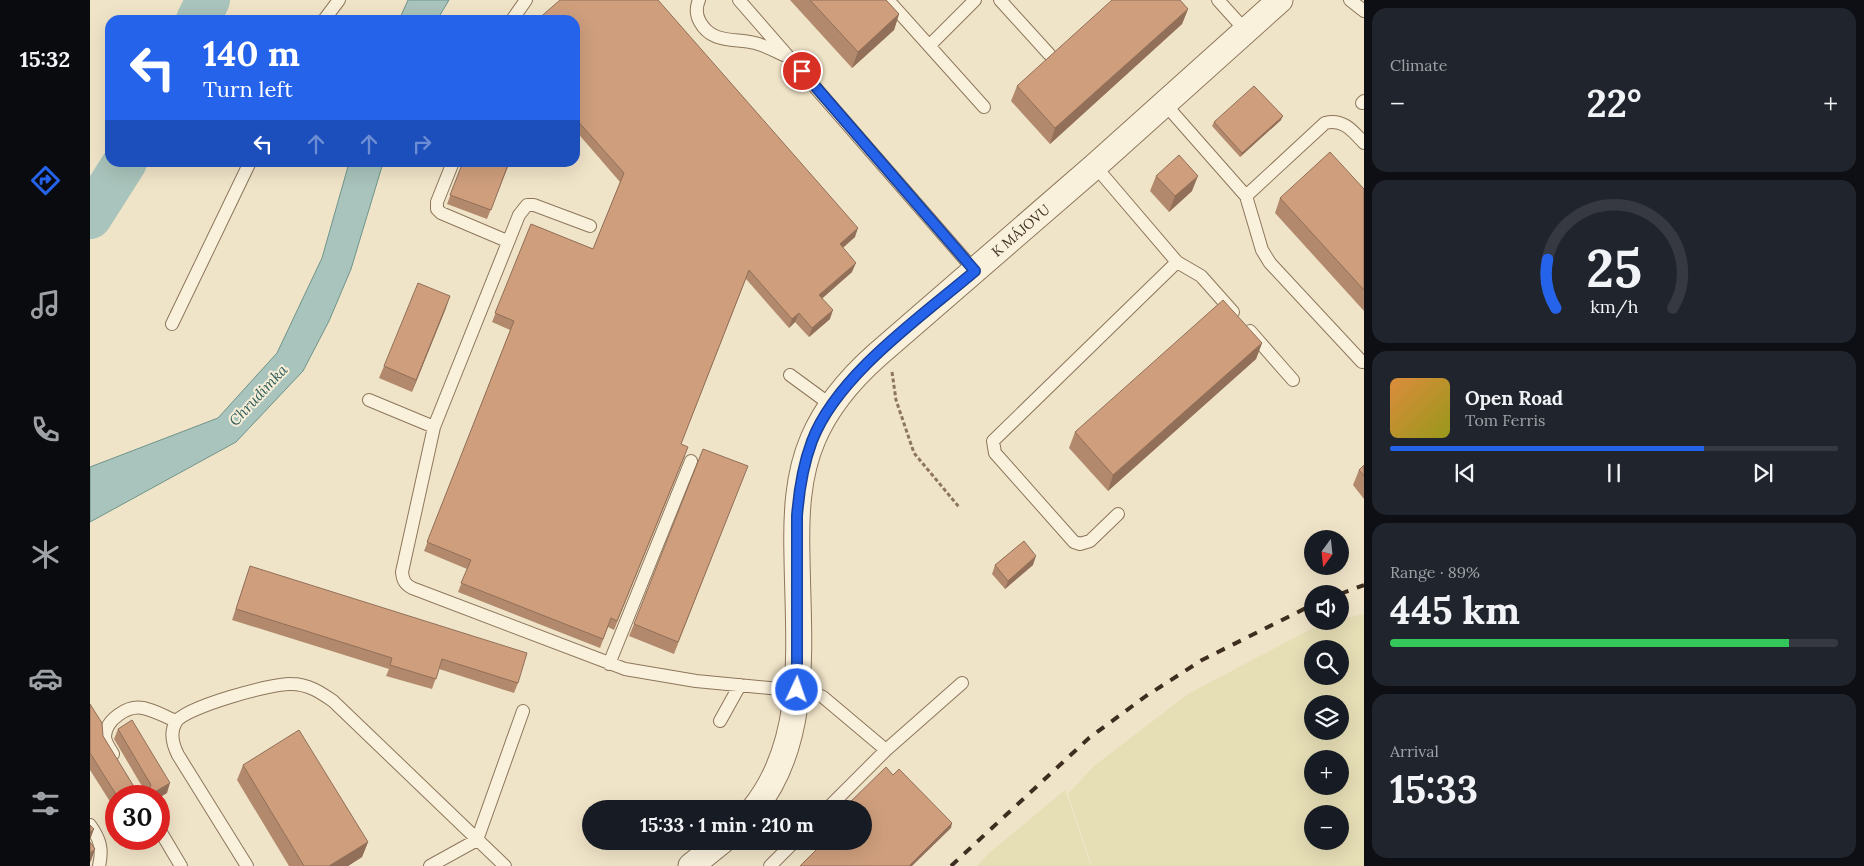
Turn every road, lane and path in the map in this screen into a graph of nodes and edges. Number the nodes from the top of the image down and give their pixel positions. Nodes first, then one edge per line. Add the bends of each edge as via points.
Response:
1 (339, 0) edge
2 (526, 0) edge
3 (699, 0) edge
4 (739, 0) edge
5 (888, 0) edge
6 (975, 0) edge
7 (1000, 0) edge
8 (1218, 0) edge
9 (1280, 0) edge
10 (1350, 0) edge
11 (1364, 11) edge
12 (328, 15) edge
13 (516, 15) edge
14 (1246, 31) junction
15 (929, 46) junction
16 (1049, 54) edge
17 (789, 57) junction
18 (1165, 104) junction
19 (984, 108) dead end
20 (1364, 143) edge
21 (1095, 166) junction
22 (248, 167) edge
23 (451, 167) edge
24 (1246, 196) junction
25 (590, 226) dead end
26 (507, 241) junction
27 (1177, 262) junction
28 (975, 271) junction
29 (172, 324) dead end
30 (877, 355) junction
31 (1362, 362) dead end
32 (790, 375) dead end
33 (1293, 380) dead end
34 (369, 400) dead end
35 (832, 405) junction
36 (434, 427) junction
37 (691, 461) dead end
38 (959, 507) dead end
39 (1118, 514) dead end
40 (608, 664) junction
41 (962, 682) dead end
42 (740, 685) junction
43 (797, 690) junction
44 (523, 711) dead end
45 (176, 721) junction
46 (720, 721) dead end
47 (886, 750) junction
48 (120, 765) edge
49 (760, 800) edge
50 (836, 800) edge
51 (90, 825) edge
52 (477, 840) junction
53 (170, 848) edge
54 (711, 850) edge
55 (786, 850) edge
56 (99, 866) edge
57 (181, 866) edge
58 (247, 866) edge
59 (430, 866) edge
60 (505, 866) edge
61 (691, 866) edge
62 (770, 866) edge

1 - 12 lane
2 - 13 lane
3 - 17 lane via 698,20 715,37 765,46
4 - 17 lane
5 - 15 lane
6 - 15 lane
7 - 16 lane
8 - 14 lane
9 - 14 street, K MÁJOVU
10 - 11 lane
14 - 18 street, K MÁJOVU
15 - 19 lane
17 - 28 lane
18 - 21 street, K MÁJOVU
18 - 24 lane
20 - 24 lane via 1344,124 1332,121 1325,124
21 - 27 lane
21 - 28 street, K MÁJOVU
22 - 29 lane
23 - 26 lane via 437,209
24 - 31 lane via 1262,250 1270,263
25 - 26 lane via 528,205 519,215
26 - 36 lane
27 - 33 lane via 1200,276
27 - 39 lane via 993,441 995,453 1074,542 1090,541
28 - 30 street, K MÁJOVU
30 - 35 street, K MÁJOVU via 845,386
30 - 38 path via 894,374 896,400 914,453
32 - 35 lane
34 - 36 lane
35 - 43 street, K MÁJOVU via 813,440 799,489
36 - 40 lane via 402,572 406,584
37 - 40 lane
40 - 42 lane via 696,681
41 - 47 lane
42 - 43 lane
42 - 46 lane
43 - 47 lane via 823,697
43 - 49 street, K MÁJOVU via 783,753
44 - 52 lane
45 - 48 lane via 142,708 120,714 105,734 106,742
45 - 52 lane via 201,706 274,686 307,686 333,701
45 - 58 lane via 172,730 174,746
47 - 50 lane
51 - 56 lane via 101,844
52 - 59 lane
52 - 60 lane
53 - 57 lane
54 - 61 street
55 - 62 lane

